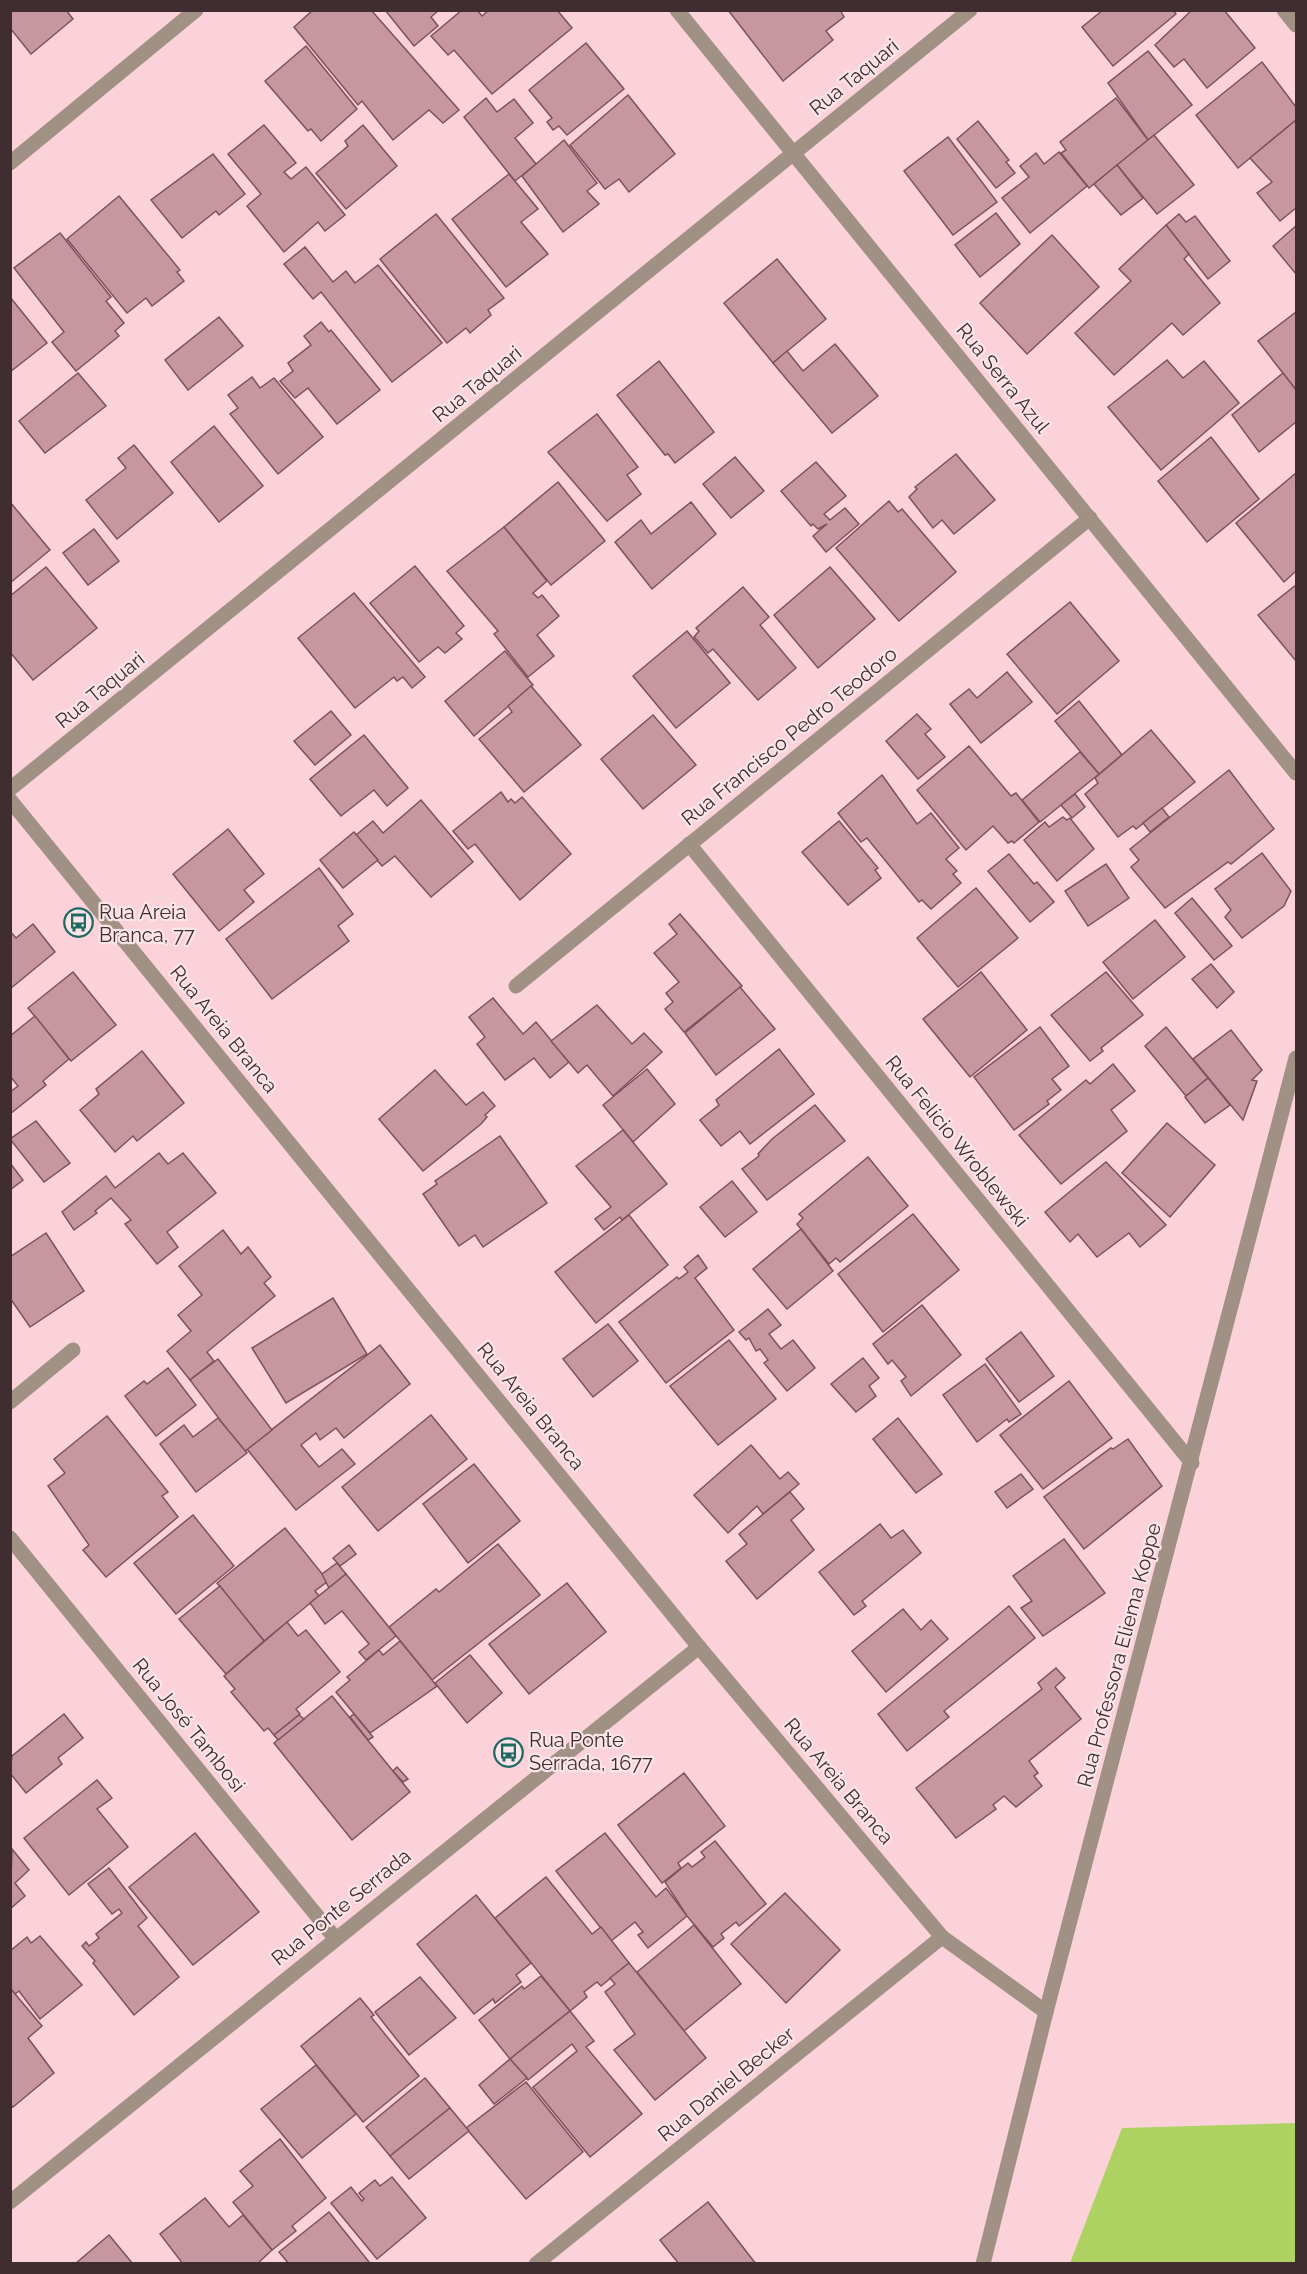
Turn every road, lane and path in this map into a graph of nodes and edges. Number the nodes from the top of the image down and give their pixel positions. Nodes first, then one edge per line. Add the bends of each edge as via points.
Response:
1 (196, 10) edge
2 (677, 10) edge
3 (970, 10) edge
4 (1284, 10) edge
5 (1296, 25) edge
6 (794, 154) junction
7 (10, 163) edge
8 (1090, 518) junction
9 (1296, 772) edge
10 (10, 789) edge
11 (10, 800) edge
12 (689, 844) junction
13 (516, 986) dead end
14 (1296, 1058) edge
15 (73, 1350) dead end
16 (10, 1402) edge
17 (1192, 1463) junction
18 (10, 1538) edge
19 (699, 1647) junction
20 (942, 1937) junction
21 (336, 1938) junction
22 (1046, 2012) junction
23 (10, 2202) edge
24 (536, 2264) edge
25 (983, 2264) edge

1 - 7 street
2 - 6 street, Rua Serra Azul
3 - 6 street, Rua Taquari
4 - 5 street
6 - 8 street, Rua Serra Azul
6 - 10 street, Rua Taquari
8 - 9 street, Rua Serra Azul
8 - 12 street, Rua Francisco Pedro Teodoro
11 - 19 street, Rua Areia Branca
12 - 13 street, Rua Francisco Pedro Teodoro
12 - 17 street, Rua Felício Wroblewski
14 - 17 street, Rua Professora Eliema Koppe
15 - 16 street
17 - 22 street, Rua Professora Eliema Koppe
18 - 21 street, Rua José Tambosi
19 - 20 street, Rua Areia Branca
19 - 21 street, Rua Ponte Serrada
20 - 22 street, Rua Areia Branca
20 - 24 street, Rua Daniel Becker
21 - 23 street, Rua Ponte Serrada
22 - 25 street, Rua Professora Eliema Koppe

